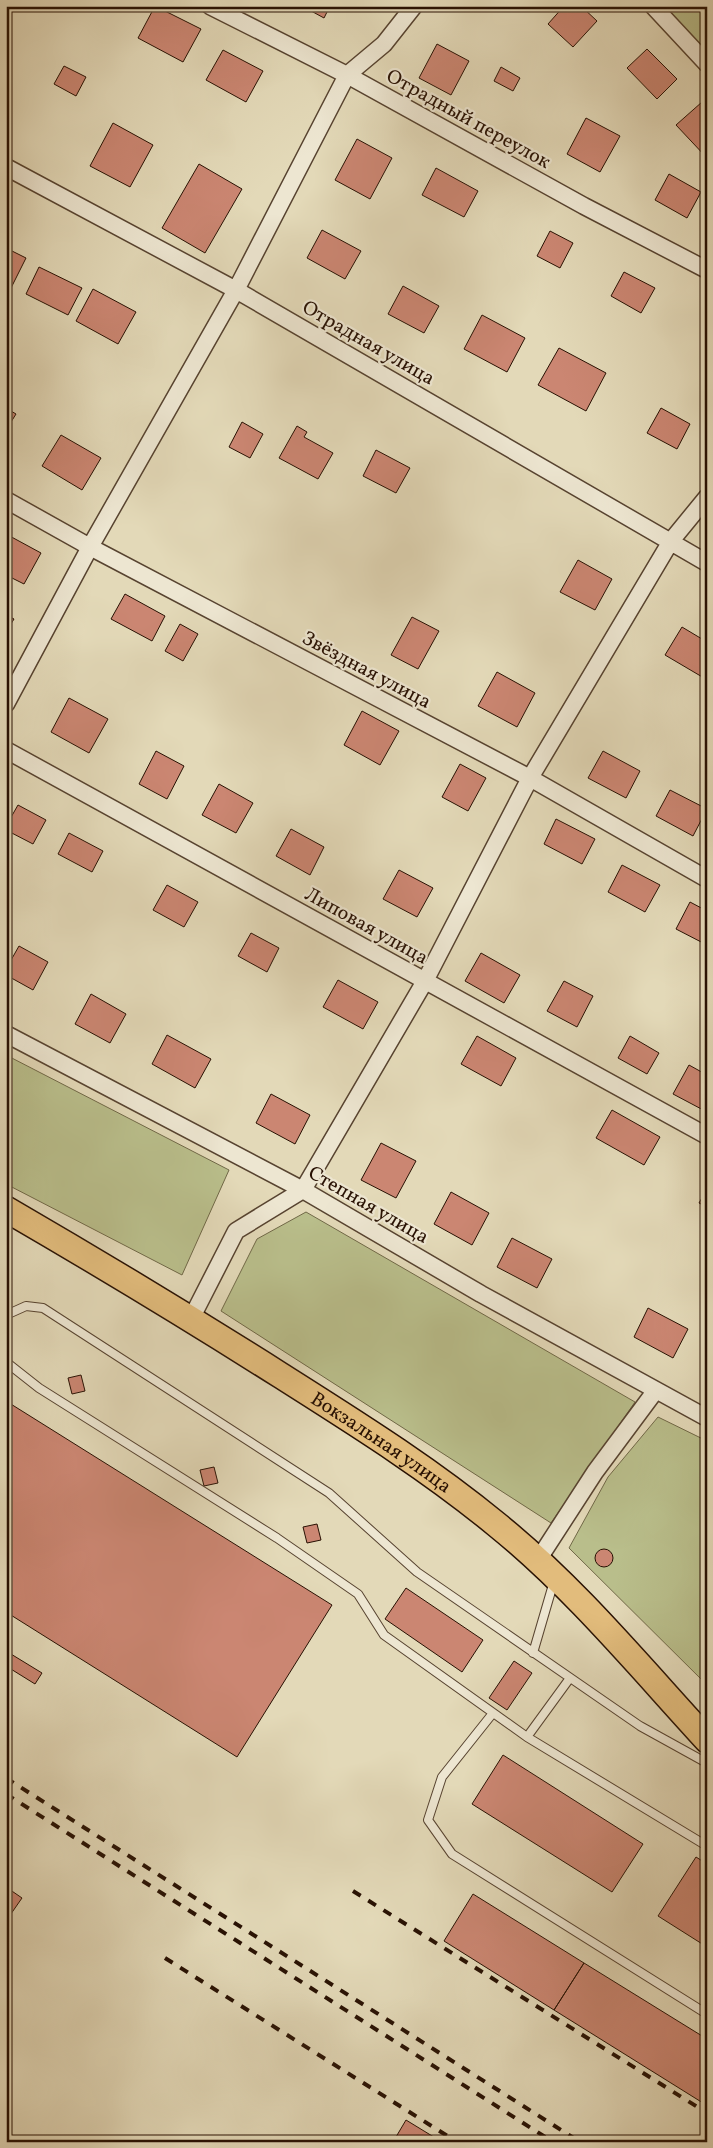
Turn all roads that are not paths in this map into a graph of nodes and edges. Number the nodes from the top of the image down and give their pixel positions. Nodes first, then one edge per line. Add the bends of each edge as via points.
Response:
1 (210, 6) edge
2 (414, 6) edge
3 (653, 6) edge
4 (707, 64) edge
5 (347, 75) junction
6 (6, 167) edge
7 (707, 270) edge
8 (236, 290) junction
9 (707, 497) edge
10 (6, 500) edge
11 (670, 541) junction
12 (90, 547) junction
13 (707, 563) edge
14 (6, 704) edge
15 (6, 750) edge
16 (530, 778) junction
17 (707, 879) edge
18 (425, 981) junction
19 (6, 1034) edge
20 (707, 1136) edge
21 (303, 1190) junction
22 (6, 1209) edge
23 (6, 1314) edge
24 (191, 1319) junction
25 (6, 1362) edge
26 (656, 1390) junction
27 (707, 1418) edge
28 (547, 1569) junction
29 (533, 1653) junction
30 (570, 1678) junction
31 (493, 1713) junction
32 (527, 1737) junction
33 (707, 1740) edge
34 (707, 1763) edge
35 (707, 1846) edge
36 (707, 2014) edge

1 - 5 street, Отрадный переулок
2 - 5 street via 384,44
3 - 4 street
5 - 7 street, Отрадный переулок
5 - 8 street
6 - 8 street, Отрадная улица
8 - 11 street, Отрадная улица
8 - 12 street
9 - 11 street
10 - 12 street, Звёздная улица
11 - 13 street, Отрадная улица
11 - 16 street
12 - 14 street
12 - 16 street, Звёздная улица
15 - 18 street, Липовая улица
16 - 17 street, Звёздная улица
16 - 18 street
18 - 20 street, Липовая улица
18 - 21 street
19 - 21 street, Степная улица
21 - 24 street via 236,1231
21 - 26 street, Степная улица via 481,1294
22 - 24 main road, Вокзальная улица
23 - 29 lane via 26,1306 43,1308 329,1493 417,1572
24 - 28 main road, Вокзальная улица via 357,1424 444,1484
25 - 31 lane via 39,1388 277,1538 358,1594 384,1635
26 - 27 street, Степная улица
26 - 28 street via 595,1472
28 - 29 lane
28 - 33 main road, Вокзальная улица
29 - 30 lane
30 - 32 lane
30 - 34 lane via 640,1726
31 - 32 lane
31 - 36 lane via 442,1777 428,1820 452,1854
32 - 35 lane

